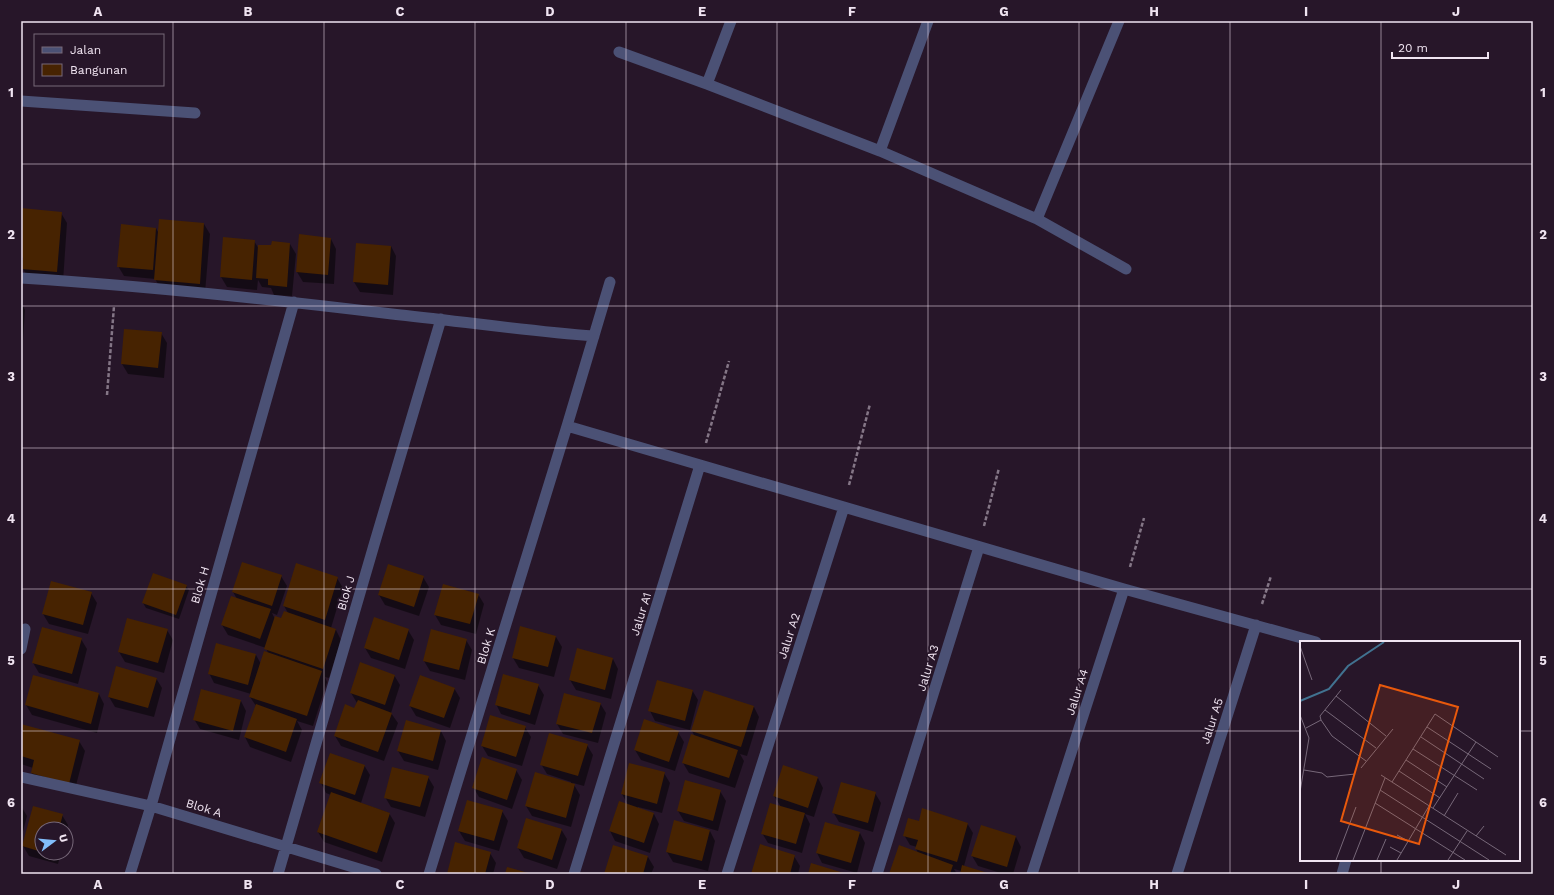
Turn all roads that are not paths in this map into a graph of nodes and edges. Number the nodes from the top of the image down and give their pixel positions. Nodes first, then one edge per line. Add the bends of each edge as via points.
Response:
1 (731, 21) edge
2 (928, 21) edge
3 (1119, 21) edge
4 (619, 52) dead end
5 (707, 84) junction
6 (21, 101) edge
7 (194, 113) dead end
8 (880, 151) junction
9 (1037, 219) junction
10 (1126, 269) dead end
11 (21, 278) edge
12 (610, 282) dead end
13 (294, 302) junction
14 (441, 319) junction
15 (594, 336) junction
16 (567, 426) junction
17 (700, 465) junction
18 (844, 507) junction
19 (979, 547) junction
20 (1124, 589) junction
21 (1256, 625) junction
22 (25, 629) dead end
23 (1312, 641) edge
24 (21, 650) edge
25 (21, 777) edge
26 (151, 806) junction
27 (287, 846) junction
28 (1346, 861) edge
29 (130, 874) edge
30 (278, 874) edge
31 (376, 874) edge
32 (429, 874) edge
33 (574, 874) edge
34 (727, 874) edge
35 (877, 874) edge
36 (1032, 874) edge
37 (1177, 874) edge
38 (1342, 874) edge

1 - 5 street
2 - 8 street
3 - 9 street
4 - 5 street
5 - 8 street
6 - 7 street
8 - 9 street
9 - 10 street
11 - 13 street via 115,284
12 - 15 street, Blok K
13 - 14 street
13 - 26 street, Blok H
14 - 15 street via 543,333
14 - 27 street, Blok J
15 - 16 street, Blok K
16 - 17 street
16 - 32 street, Blok K
17 - 18 street
17 - 33 street, Jalur A1
18 - 19 street
18 - 34 street, Jalur A2
19 - 20 street
19 - 35 street, Jalur A3
20 - 21 street
20 - 36 street, Jalur A4
21 - 23 street
21 - 37 street, Jalur A5
22 - 24 street
25 - 26 street, Blok A
26 - 27 street, Blok A
26 - 29 street, Blok H
27 - 30 street, Blok J
27 - 31 street, Blok A
28 - 38 street

